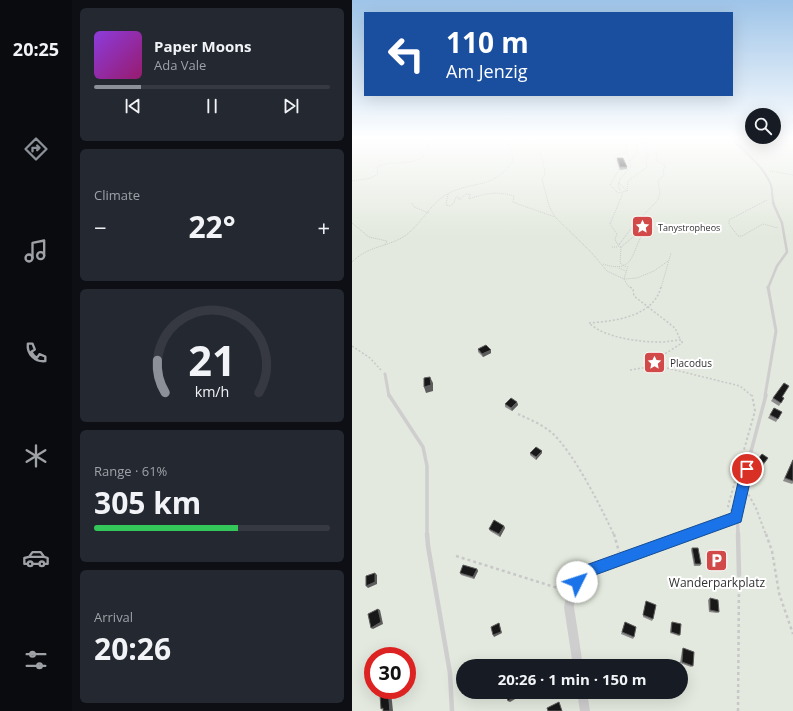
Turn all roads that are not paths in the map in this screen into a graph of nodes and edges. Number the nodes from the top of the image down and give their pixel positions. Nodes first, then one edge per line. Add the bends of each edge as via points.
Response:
1 (762, 170) edge
2 (385, 374) road end
3 (736, 518) junction
4 (739, 575) road end
5 (577, 659) edge
6 (583, 699) edge
7 (452, 711) edge
8 (585, 711) edge

1 - 3 lane via 770,186 771,198 783,230 787,252 777,266 768,288 776,331 766,394 737,504
2 - 7 lane via 389,397 423,447 427,466 428,546 450,673
3 - 4 lane via 739,531
3 - 5 street via 591,570 577,582 571,592 569,607
6 - 8 street

